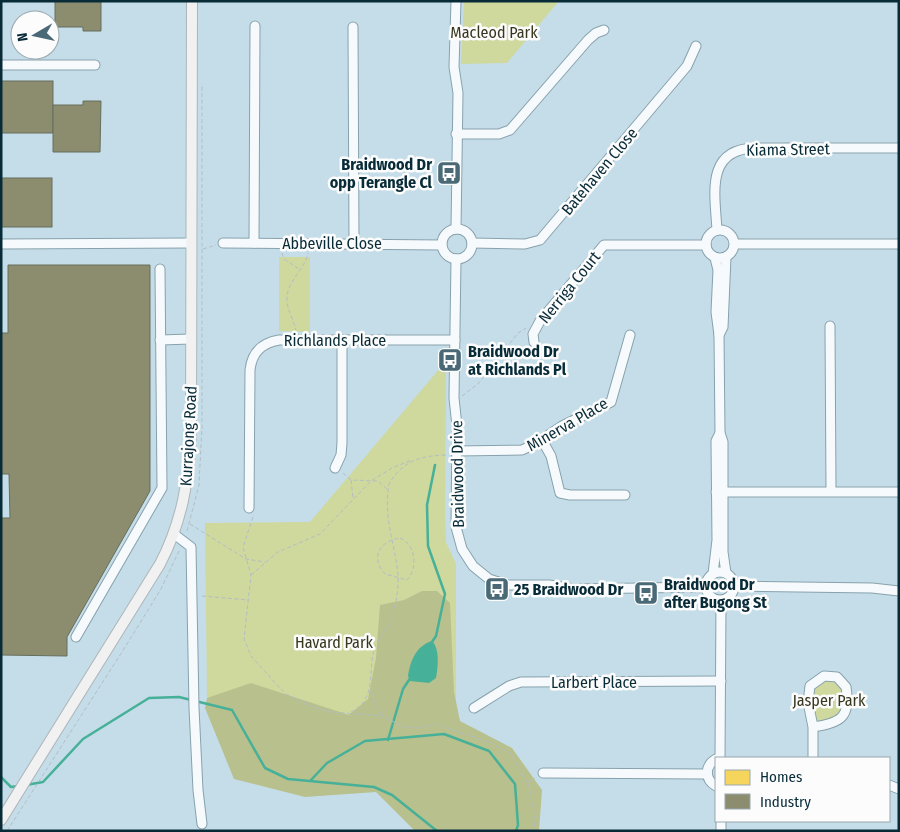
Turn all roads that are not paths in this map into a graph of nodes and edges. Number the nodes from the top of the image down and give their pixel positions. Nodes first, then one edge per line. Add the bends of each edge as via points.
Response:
1 (192, 1) edge
2 (456, 1) edge
3 (255, 26) dead end
4 (353, 27) dead end
5 (604, 30) dead end
6 (696, 46) dead end
7 (1, 65) edge
8 (95, 65) dead end
9 (456, 134) junction
10 (899, 148) edge
11 (456, 229) junction
12 (717, 230) junction
13 (190, 242) junction
14 (223, 243) road end
15 (254, 243) junction
16 (354, 243) junction
17 (472, 243) junction
18 (1, 244) edge
19 (441, 244) junction
20 (735, 244) junction
21 (899, 244) edge
22 (706, 245) junction
23 (726, 257) junction
24 (715, 258) junction
25 (456, 259) junction
26 (160, 269) dead end
27 (830, 326) dead end
28 (630, 335) dead end
29 (719, 335) junction
30 (534, 338) road end
31 (191, 339) junction
32 (160, 340) junction
33 (342, 340) junction
34 (455, 340) junction
35 (542, 440) junction
36 (456, 450) junction
37 (334, 468) road end
38 (831, 491) junction
39 (720, 492) junction
40 (899, 492) edge
41 (625, 495) dead end
42 (249, 508) road end
43 (174, 534) junction
44 (726, 573) junction
45 (713, 574) junction
46 (735, 586) junction
47 (706, 587) junction
48 (899, 591) edge
49 (721, 601) junction
50 (76, 637) dead end
51 (721, 682) junction
52 (474, 708) dead end
53 (813, 727) junction
54 (720, 757) edge
55 (813, 757) edge
56 (715, 760) edge
57 (543, 773) dead end
58 (707, 774) junction
59 (715, 785) edge
60 (6, 823) edge
61 (202, 824) dead end

1 - 13 main road, Kurrajong Road
2 - 9 street
3 - 15 street
4 - 16 street
5 - 9 street via 588,40 510,130 499,134
6 - 17 street, Batehaven Close via 687,66 540,240 525,244
7 - 8 street
9 - 11 street
10 - 12 street, Kiama Street via 755,148 735,151 722,160 717,172
11 - 17 street via 468,234
11 - 19 street via 447,232
12 - 20 street via 727,231
12 - 22 street via 708,235
13 - 18 street
13 - 31 main road, Kurrajong Road
14 - 15 street, Abbeville Close
15 - 16 street, Abbeville Close
16 - 19 street, Abbeville Close
17 - 25 street via 469,252
19 - 25 street via 444,253
20 - 21 street
20 - 23 street
22 - 24 street via 707,251
22 - 30 street, Nerriga Court via 604,245 540,321
23 - 24 street
23 - 29 street via 723,327
24 - 29 street
25 - 34 street, Braidwood Drive
26 - 32 street
27 - 38 street
28 - 35 street, Minerva Place via 610,402
29 - 39 street via 720,433 723,442
31 - 32 street
31 - 43 main road, Kurrajong Road via 189,465 185,498
32 - 50 street via 162,488
33 - 34 street, Richlands Place
33 - 37 street via 342,443 341,455
33 - 42 street, Richlands Place via 280,340 264,345 256,352 251,364
34 - 36 street, Braidwood Drive
35 - 36 street, Minerva Place via 518,451
35 - 41 street via 551,456 560,493
36 - 47 street, Braidwood Drive via 457,535 469,560 489,579 508,585 574,589
38 - 39 street
38 - 40 street
39 - 44 street
39 - 45 street
43 - 60 main road, Kurrajong Road via 153,577
43 - 61 street via 191,547 194,708
44 - 45 street
44 - 46 street
45 - 47 street
46 - 48 street
46 - 49 street via 729,598
47 - 49 street via 709,595
49 - 51 street
51 - 52 street, Larbert Place via 521,682
51 - 54 street
53 - 53 street via 808,702 810,686 824,676 837,677 846,687 846,712 840,720
53 - 55 street
56 - 58 street via 708,767
57 - 58 street
58 - 59 street via 708,780

